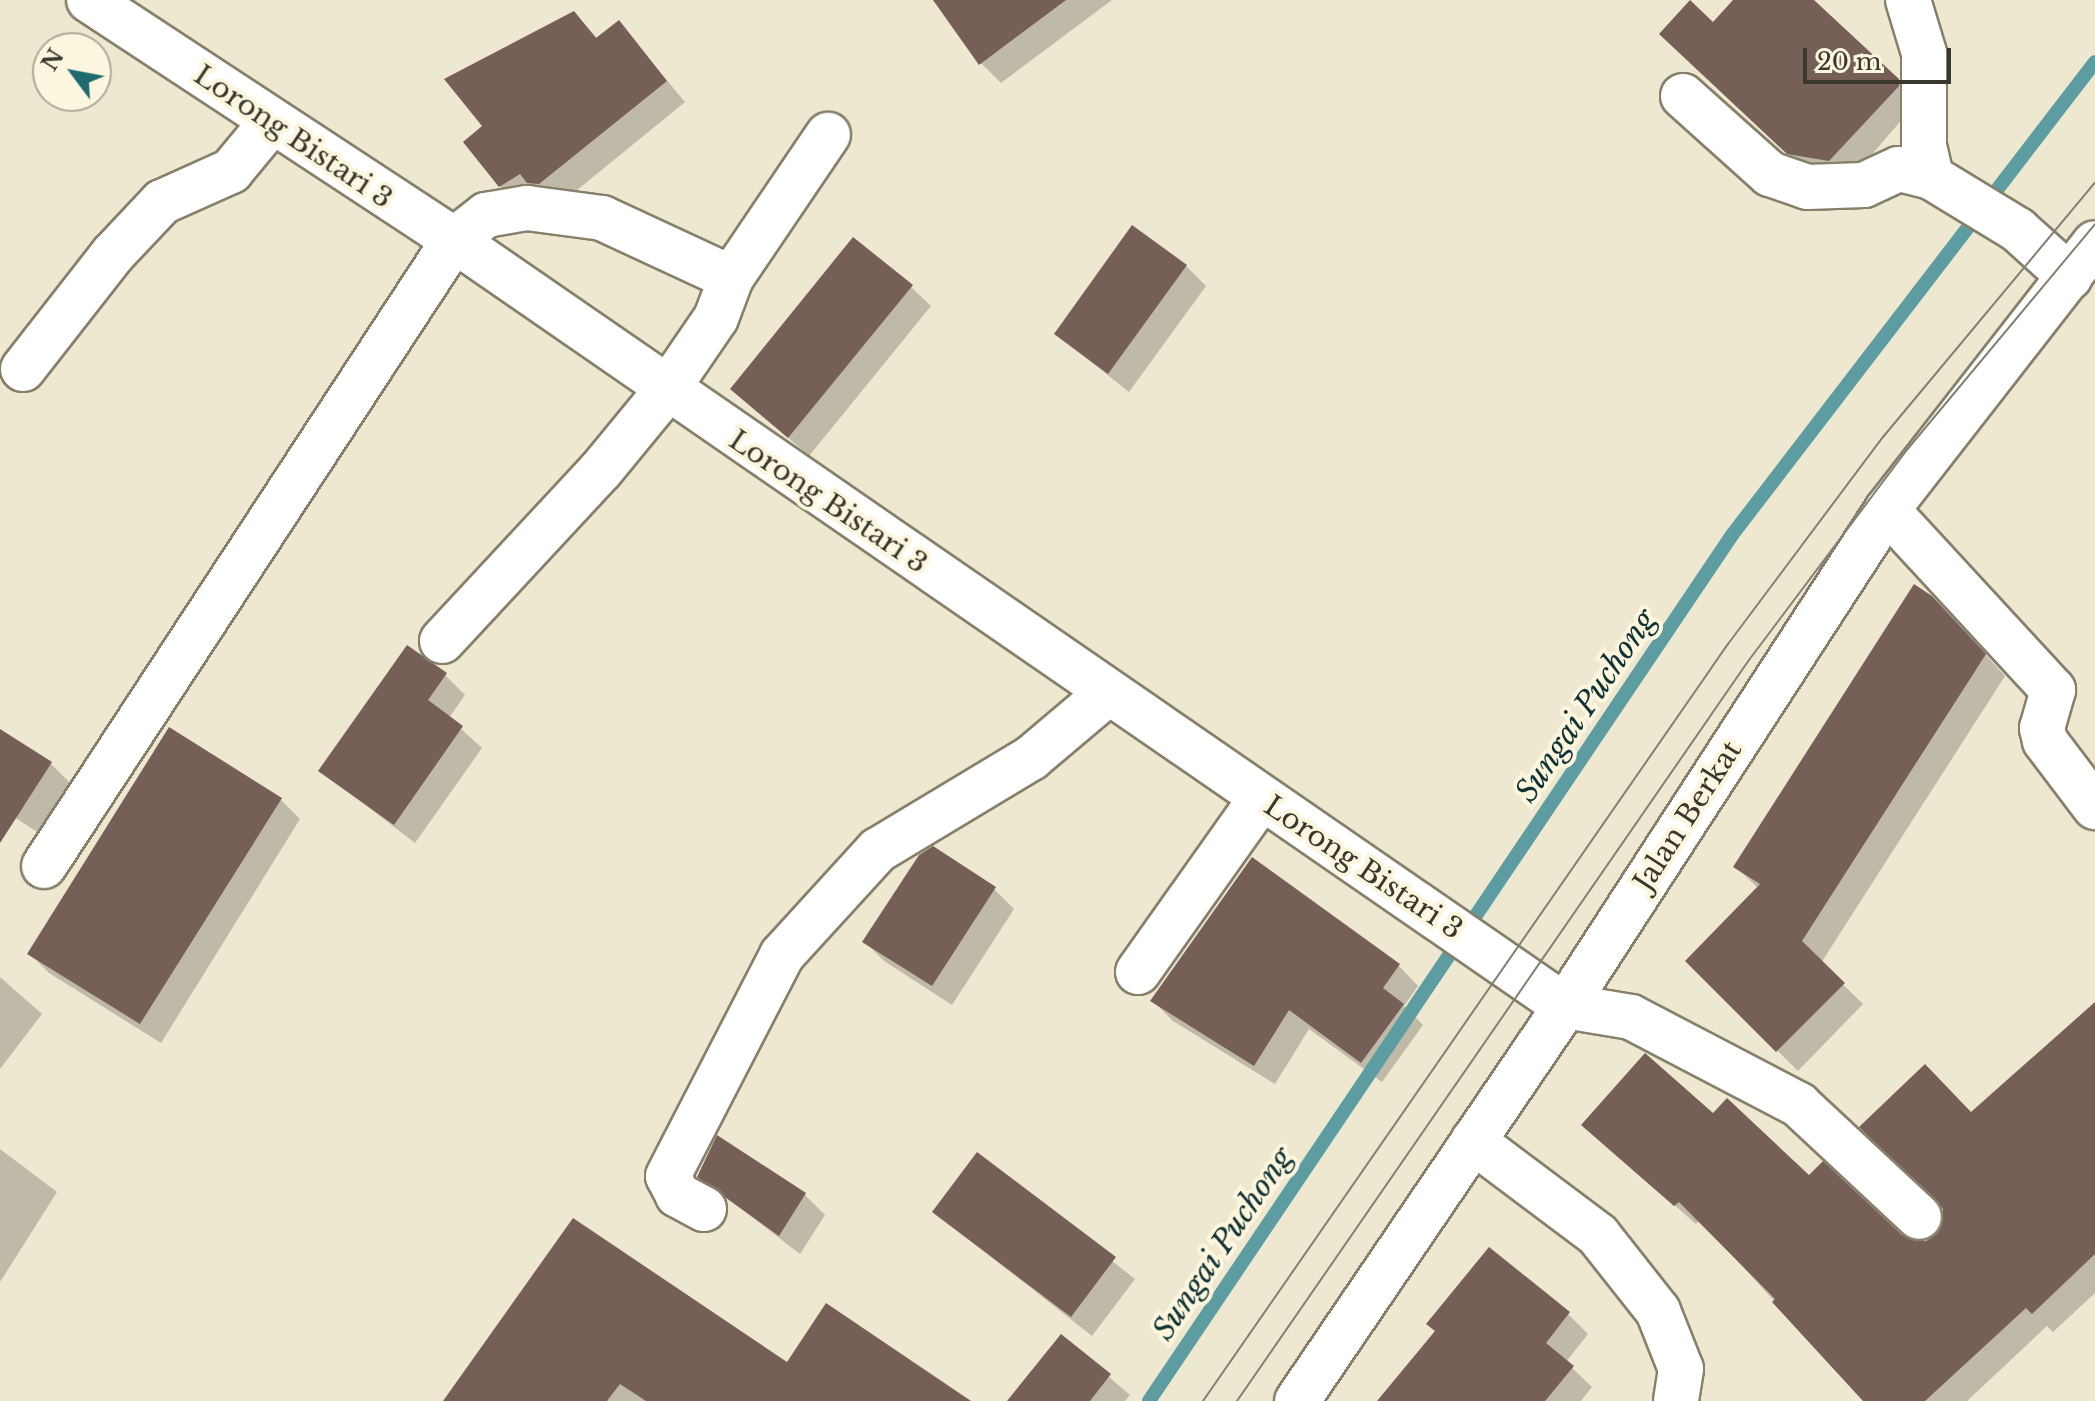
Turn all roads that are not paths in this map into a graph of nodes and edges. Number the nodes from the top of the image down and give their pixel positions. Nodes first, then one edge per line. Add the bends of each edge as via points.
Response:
1 (1908, 0) edge
2 (100, 3) edge
3 (1683, 96) dead end
4 (270, 124) junction
5 (828, 135) dead end
6 (1942, 183) junction
7 (454, 240) junction
8 (2083, 260) edge
9 (731, 278) junction
10 (23, 369) dead end
11 (666, 391) junction
12 (1887, 510) junction
13 (442, 641) dead end
14 (1108, 693) junction
15 (1261, 798) junction
16 (2095, 807) edge
17 (44, 866) dead end
18 (1138, 972) dead end
19 (1565, 1006) junction
20 (1473, 1141) junction
21 (704, 1209) dead end
22 (1919, 1217) dead end
23 (1297, 1401) edge
24 (1676, 1401) edge

1 - 6 street via 1924,53 1924,146
2 - 4 street, Lorong Bistari 3
3 - 6 street via 1770,174 1807,187 1864,185 1899,169
4 - 7 street, Lorong Bistari 3
4 - 10 street via 231,171 162,202 112,255
5 - 9 street
6 - 8 street via 2018,230
7 - 9 street via 486,215 527,208 602,218
7 - 11 street, Lorong Bistari 3
7 - 17 street
8 - 12 street, Jalan Berkat
9 - 11 street via 716,318
11 - 13 street via 601,470
11 - 14 street, Lorong Bistari 3
12 - 16 street via 2053,690 2042,728 2045,741
12 - 19 street, Jalan Berkat
14 - 15 street, Lorong Bistari 3
14 - 21 street via 1031,758 878,850 782,955 668,1176 678,1195
15 - 18 street
15 - 19 street, Lorong Bistari 3
19 - 20 street, Jalan Berkat
19 - 22 street via 1631,1017 1799,1105
20 - 23 street, Jalan Berkat
20 - 24 street via 1598,1235 1649,1300 1681,1369

